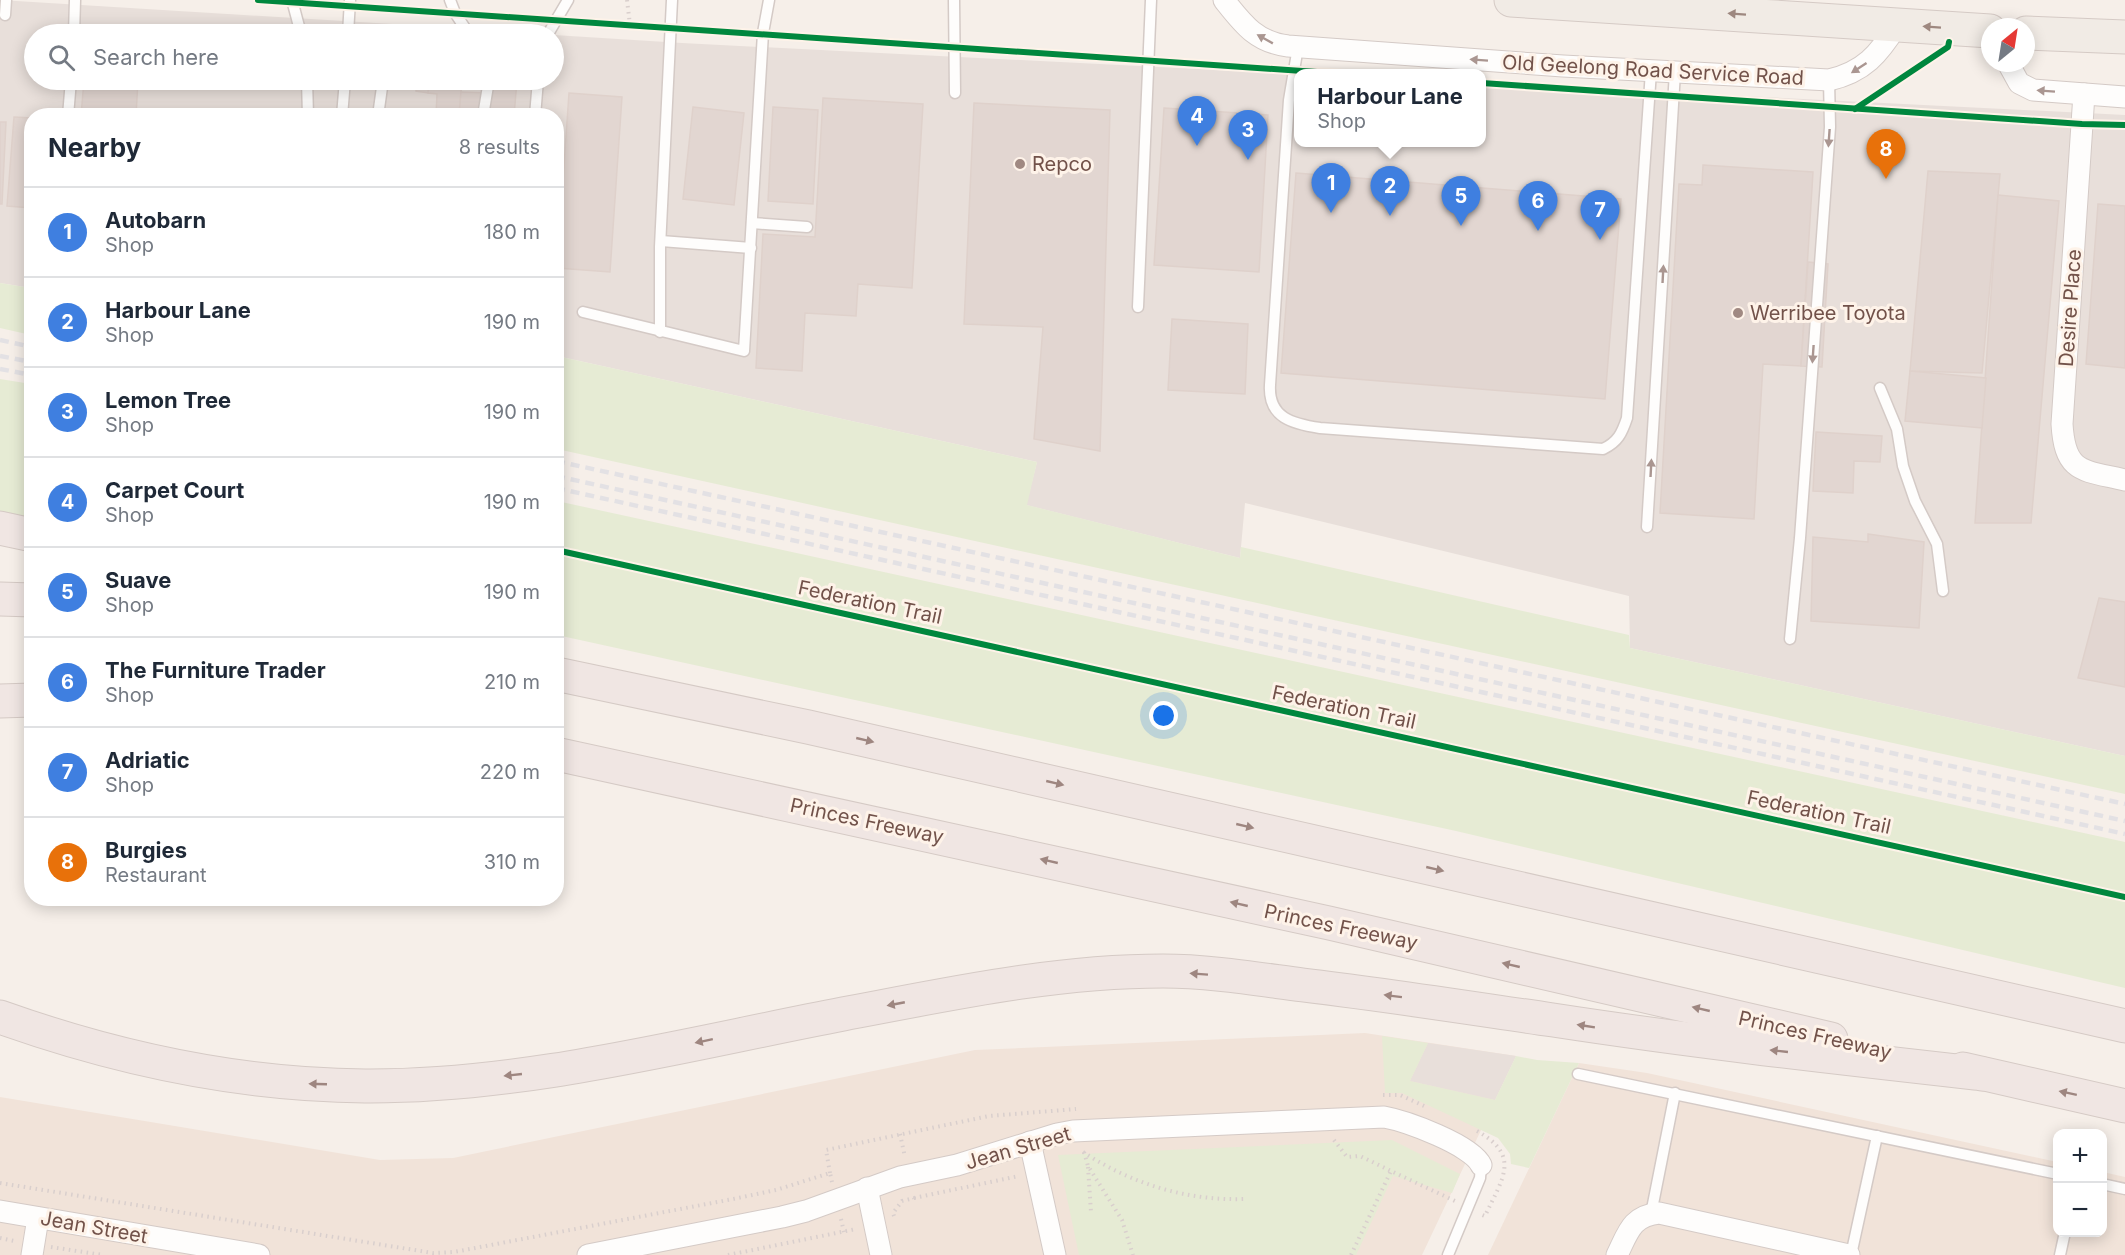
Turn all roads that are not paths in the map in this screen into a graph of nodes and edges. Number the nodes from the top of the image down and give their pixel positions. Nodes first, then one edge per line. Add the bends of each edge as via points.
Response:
1 (6, 0) edge
2 (75, 0) edge
3 (292, 0) edge
4 (350, 0) edge
5 (450, 0) edge
6 (568, 0) edge
7 (672, 0) edge
8 (769, 0) edge
9 (954, 0) edge
10 (1152, 0) edge
11 (1224, 0) edge
12 (1511, 0) edge
13 (1898, 12) edge
14 (5, 15) dead end
15 (74, 24) edge
16 (298, 24) edge
17 (349, 24) edge
18 (462, 24) edge
19 (554, 24) edge
20 (1981, 29) edge
21 (2035, 33) edge
22 (2125, 38) edge
23 (1298, 47) junction
24 (1652, 70) junction
25 (1675, 72) junction
26 (2013, 72) edge
27 (1829, 80) junction
28 (70, 90) edge
29 (307, 90) edge
30 (344, 90) edge
31 (381, 90) edge
32 (487, 90) edge
33 (537, 90) edge
34 (955, 93) dead end
35 (2084, 94) junction
36 (2125, 97) edge
37 (69, 108) edge
38 (308, 108) edge
39 (343, 108) edge
40 (379, 108) edge
41 (484, 108) edge
42 (536, 108) edge
43 (752, 223) junction
44 (807, 227) dead end
45 (661, 241) junction
46 (750, 248) junction
47 (1138, 307) dead end
48 (583, 312) dead end
49 (660, 332) junction
50 (1880, 388) dead end
51 (2125, 480) edge
52 (1647, 527) dead end
53 (0, 528) edge
54 (24, 533) edge
55 (0, 543) edge
56 (24, 545) edge
57 (1943, 591) dead end
58 (0, 599) edge
59 (24, 600) edge
60 (1790, 639) dead end
61 (564, 660) edge
62 (564, 676) edge
63 (24, 700) edge
64 (0, 701) edge
65 (808, 727) junction
66 (564, 756) edge
67 (0, 1017) edge
68 (2125, 1026) edge
69 (1578, 1074) dead end
70 (1983, 1074) junction
71 (1675, 1093) junction
72 (2125, 1106) edge
73 (1877, 1136) junction
74 (1030, 1142) junction
75 (1481, 1166) joint
76 (2053, 1173) edge
77 (2107, 1185) edge
78 (867, 1188) junction
79 (2125, 1189) edge
80 (0, 1211) edge
81 (1651, 1214) junction
82 (38, 1218) junction
83 (2064, 1237) edge
84 (668, 1248) edge
85 (32, 1255) edge
86 (260, 1255) edge
87 (588, 1255) edge
88 (881, 1255) edge
89 (1054, 1255) edge
90 (1448, 1255) edge
91 (1617, 1255) edge
92 (1850, 1255) edge
93 (2060, 1255) edge

1 - 14 lane
2 - 15 lane
3 - 16 lane
4 - 17 lane
5 - 18 lane
6 - 19 lane
7 - 45 lane
8 - 43 lane via 763,33
9 - 34 lane
10 - 47 lane
23 -> 11 street, Old Geelong Road Service Road via 1272,44 1258,36
13 -> 12 main road
20 -> 13 main road
13 -> 27 street, Old Geelong Road Service Road via 1887,41 1872,59 1845,76
21 - 22 main road
24 -> 23 street, Old Geelong Road Service Road
23 - 24 lane via 1288,100 1269,396 1274,410 1287,420 1320,428 1603,449 1614,444 1627,418
24 - 25 street, Old Geelong Road Service Road
25 - 27 street, Old Geelong Road Service Road
52 -> 25 lane
35 -> 26 street via 2033,90 2019,83
27 -> 60 lane via 1830,127
28 - 37 lane
29 - 38 lane
30 - 39 lane
31 - 40 lane
32 - 41 lane
33 - 42 lane
35 - 36 street
35 - 51 street, Desire Place via 2062,424 2064,447 2072,462 2086,471
43 - 44 lane
43 - 46 lane
45 - 46 lane
45 - 49 lane
46 - 49 lane via 744,351
48 - 49 lane
50 - 57 lane via 1897,429 1903,466 1915,501 1937,544
53 - 54 highway
55 - 56 highway
58 - 59 highway
61 - 65 highway
62 - 65 highway
63 - 64 highway
65 -> 68 highway
70 -> 66 highway, Princes Freeway via 1329,923
70 -> 67 highway via 1675,1039 1411,999 1166,971 1076,975 953,993 536,1073 370,1086 305,1084 173,1066 97,1048
69 - 71 lane
72 -> 70 highway, Princes Freeway
71 - 73 lane
71 - 81 lane
73 - 76 lane
73 - 92 lane
74 - 75 street, Jean Street via 1083,1131 1384,1117 1415,1126 1471,1152
74 - 78 street, Jean Street
74 - 89 street
75 - 90 lane via 1469,1208
77 - 79 lane
78 - 84 street, Jean Street via 783,1217
78 - 88 street
80 - 82 street, Jean Street
81 - 91 street via 1630,1228
81 - 92 street
82 - 85 street
82 - 86 street, Jean Street
83 - 93 lane
84 - 87 street, Jean Street

